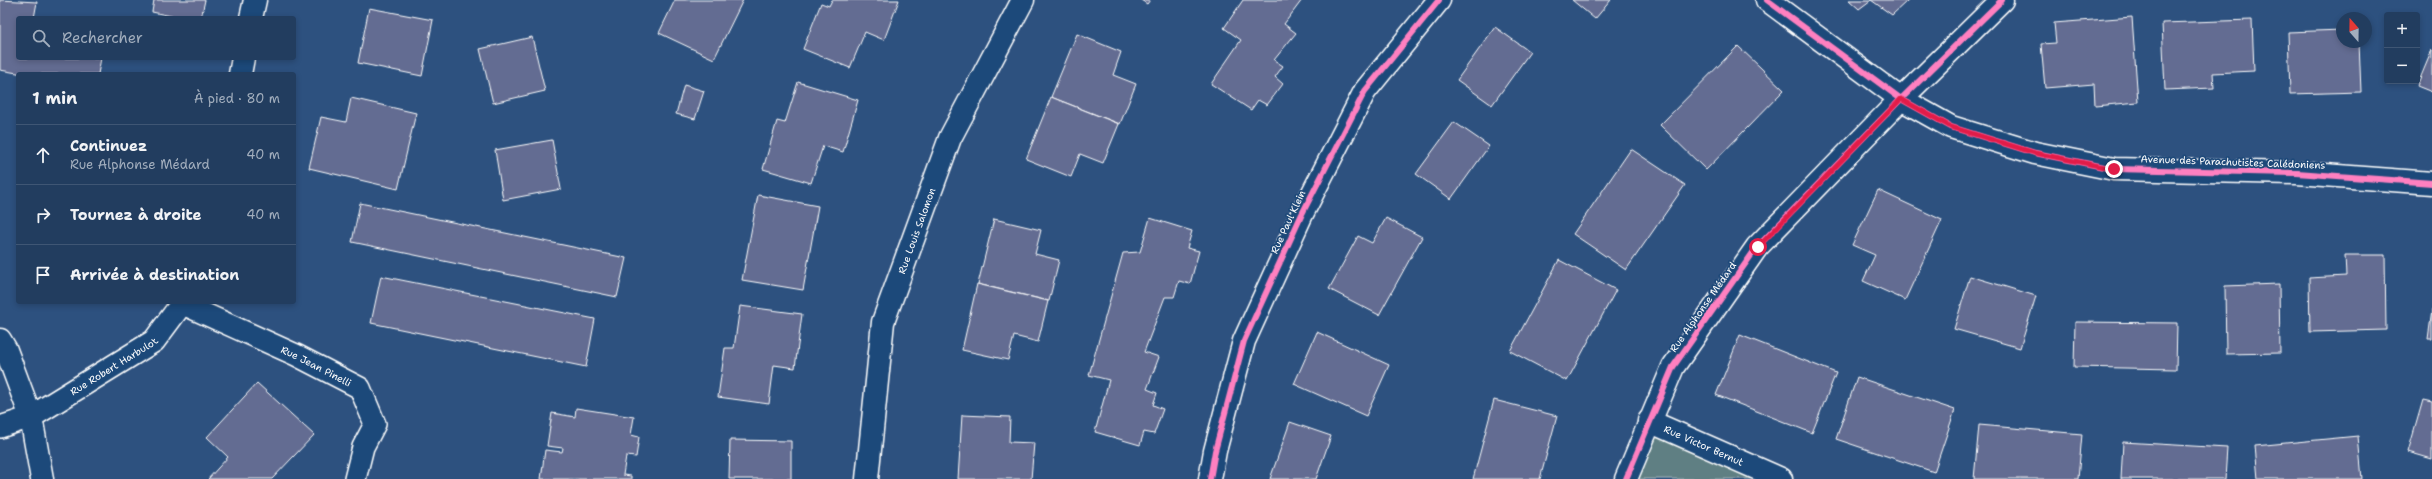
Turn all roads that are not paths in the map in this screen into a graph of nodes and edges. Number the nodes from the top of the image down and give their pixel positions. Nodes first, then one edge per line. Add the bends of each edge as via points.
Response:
1 (255, 0) edge
2 (1023, 0) edge
3 (1439, 0) edge
4 (1767, 0) edge
5 (2002, 0) edge
6 (251, 16) edge
7 (243, 60) edge
8 (240, 72) edge
9 (1901, 99) junction
10 (2432, 183) edge
11 (182, 304) edge
12 (185, 304) edge
13 (0, 340) edge
14 (31, 417) junction
15 (1649, 421) junction
16 (0, 428) edge
17 (42, 479) edge
18 (356, 479) edge
19 (867, 479) edge
20 (1210, 479) edge
21 (1626, 479) edge
22 (1781, 479) edge

1 - 6 street
2 - 19 street, Rue Louis Salomon via 950,138 883,322
3 - 20 street, Rue Paul Klein via 1365,91 1302,214 1244,341
4 - 9 street, Avenue des Parachutistes Calédoniens
5 - 9 street, Rue Alphonse Médard
7 - 8 street
9 - 10 street, Avenue des Parachutistes Calédoniens via 1951,127 2035,153 2114,169 2297,173
9 - 15 street, Rue Alphonse Médard via 1758,247 1673,367
11 - 14 street, Rue Robert Harbulot via 154,341
12 - 18 lane, Rue Jean Pinelli via 360,388 375,424 363,448
13 - 14 street
14 - 16 lane
14 - 17 street
15 - 21 street, Rue Alphonse Médard
15 - 22 street, Rue Victor Bernut

